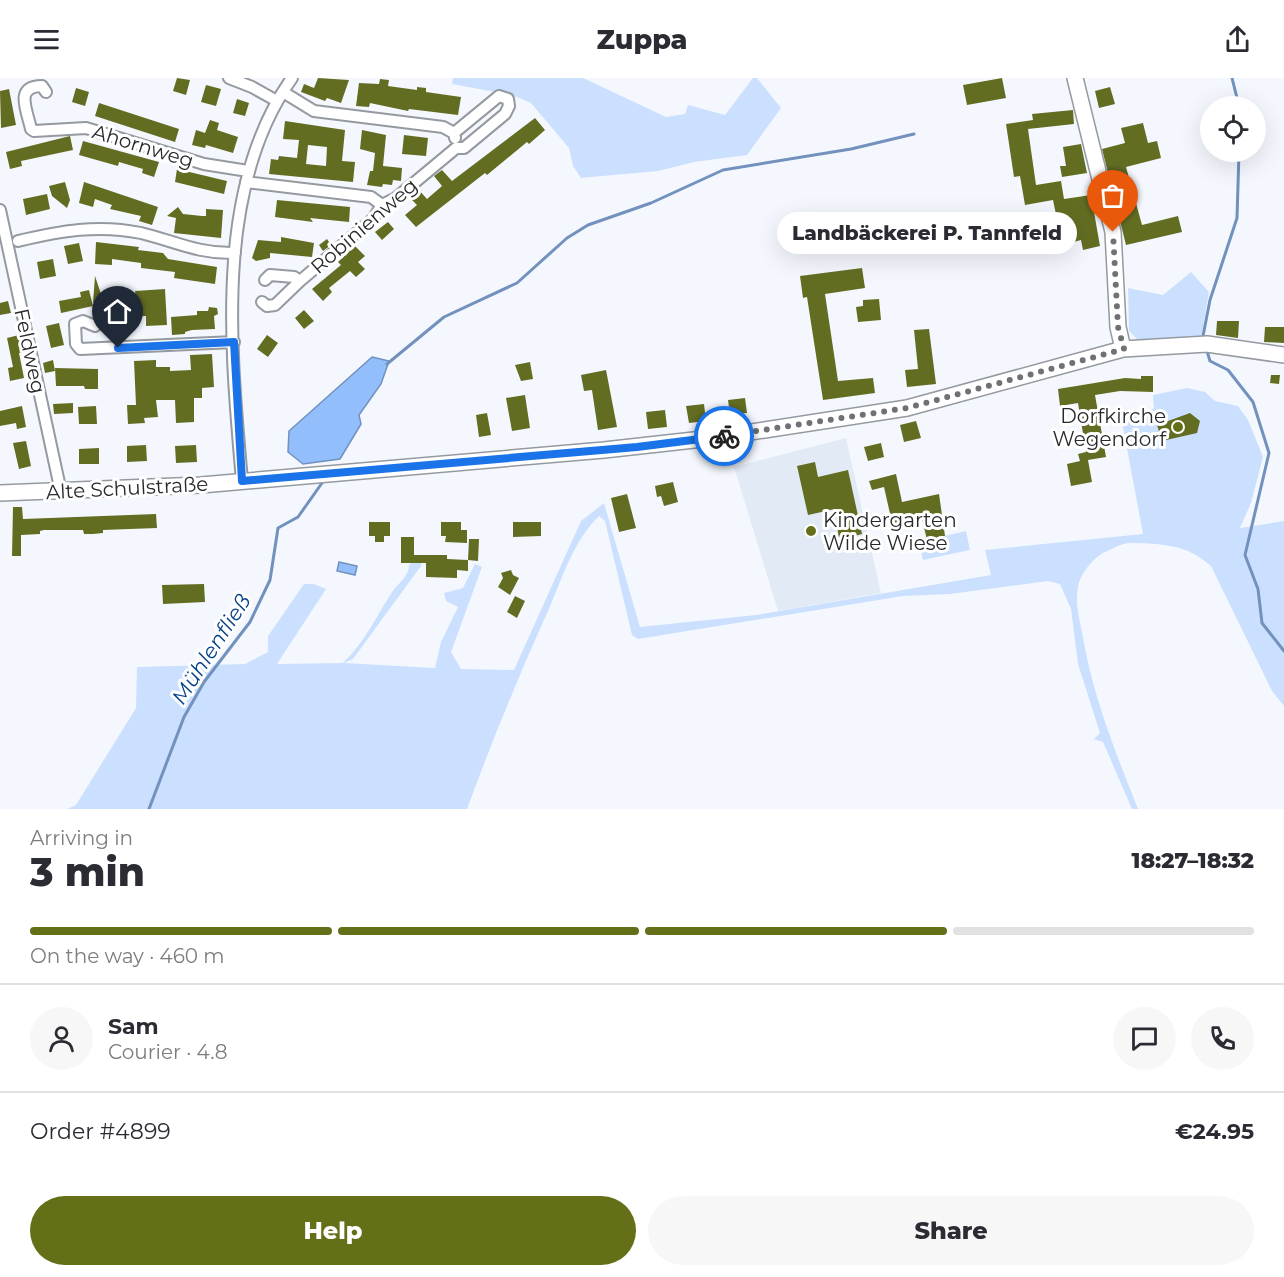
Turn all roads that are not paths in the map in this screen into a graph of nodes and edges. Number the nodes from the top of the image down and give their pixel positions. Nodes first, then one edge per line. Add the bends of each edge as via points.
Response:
1 (229, 78) edge
2 (292, 78) edge
3 (1075, 78) edge
4 (46, 92) dead end
5 (280, 97) junction
6 (454, 133) junction
7 (456, 147) junction
8 (247, 176) junction
9 (382, 205) junction
10 (0, 210) edge
11 (18, 241) dead end
12 (235, 254) junction
13 (265, 280) dead end
14 (300, 281) junction
15 (262, 302) dead end
16 (95, 326) dead end
17 (234, 342) junction
18 (1124, 349) junction
19 (1284, 355) edge
20 (242, 481) junction
21 (61, 492) junction
22 (0, 493) edge

1 - 5 street
2 - 5 street
3 - 18 street via 1113,232 1118,327
4 - 8 street, Ahornweg via 42,86 31,86 24,97 34,131 86,128
5 - 6 street via 314,111 443,127
5 - 8 street via 260,136
6 - 7 street
6 - 7 street, Robinienweg via 499,96 508,99 505,114 464,147
7 - 9 street, Robinienweg via 396,198
8 - 9 street via 371,197
8 - 12 street
9 - 14 street, Robinienweg via 373,219
10 - 21 street, Feldweg
11 - 12 street via 97,227 142,234 193,250
12 - 17 street
13 - 14 street, Robinienweg via 270,275
14 - 15 street, Robinienweg via 275,305
16 - 17 street via 83,321 75,324 76,344 80,348
17 - 20 street
18 - 19 street, Alte Schulstraße via 1207,344
18 - 20 street, Alte Schulstraße via 916,406 791,426 637,447
20 - 21 street, Alte Schulstraße
21 - 22 street, Alte Schulstraße

